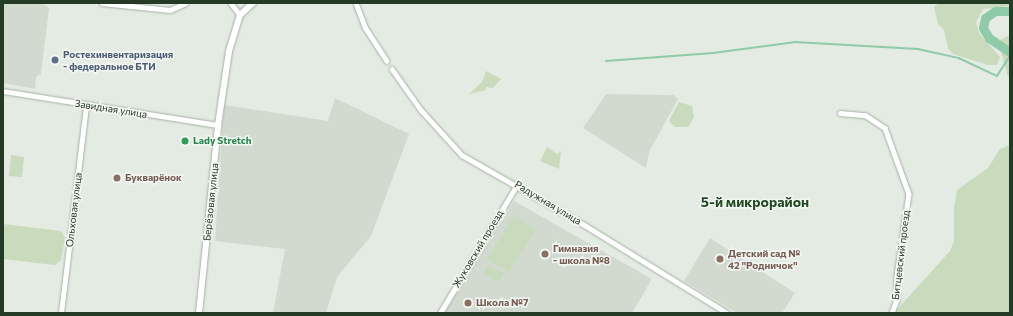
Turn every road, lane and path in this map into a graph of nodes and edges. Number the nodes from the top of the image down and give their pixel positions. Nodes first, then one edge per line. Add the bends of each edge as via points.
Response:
1 (102, 3) edge
2 (186, 3) edge
3 (230, 3) edge
4 (253, 3) edge
5 (356, 3) edge
6 (240, 15) junction
7 (387, 61) dead end
8 (392, 69) dead end
9 (3, 91) edge
10 (86, 106) junction
11 (840, 113) dead end
12 (218, 125) junction
13 (517, 185) junction
14 (61, 313) edge
15 (199, 313) edge
16 (440, 313) edge
17 (727, 313) edge
18 (892, 313) edge

1 - 2 street via 170,10
3 - 6 street
4 - 6 street, Берёзовая улица
5 - 7 street via 365,27
6 - 12 street, Берёзовая улица via 232,34
8 - 13 street, Радужная улица via 421,110 462,155
9 - 10 street, Завидная улица
10 - 12 street, Завидная улица
10 - 14 street, Ольховая улица
11 - 18 street, Битцевский проезд via 865,115 885,128 909,194 897,276 897,300
12 - 15 street, Берёзовая улица
13 - 16 street, Жуковский проезд
13 - 17 street, Радужная улица

